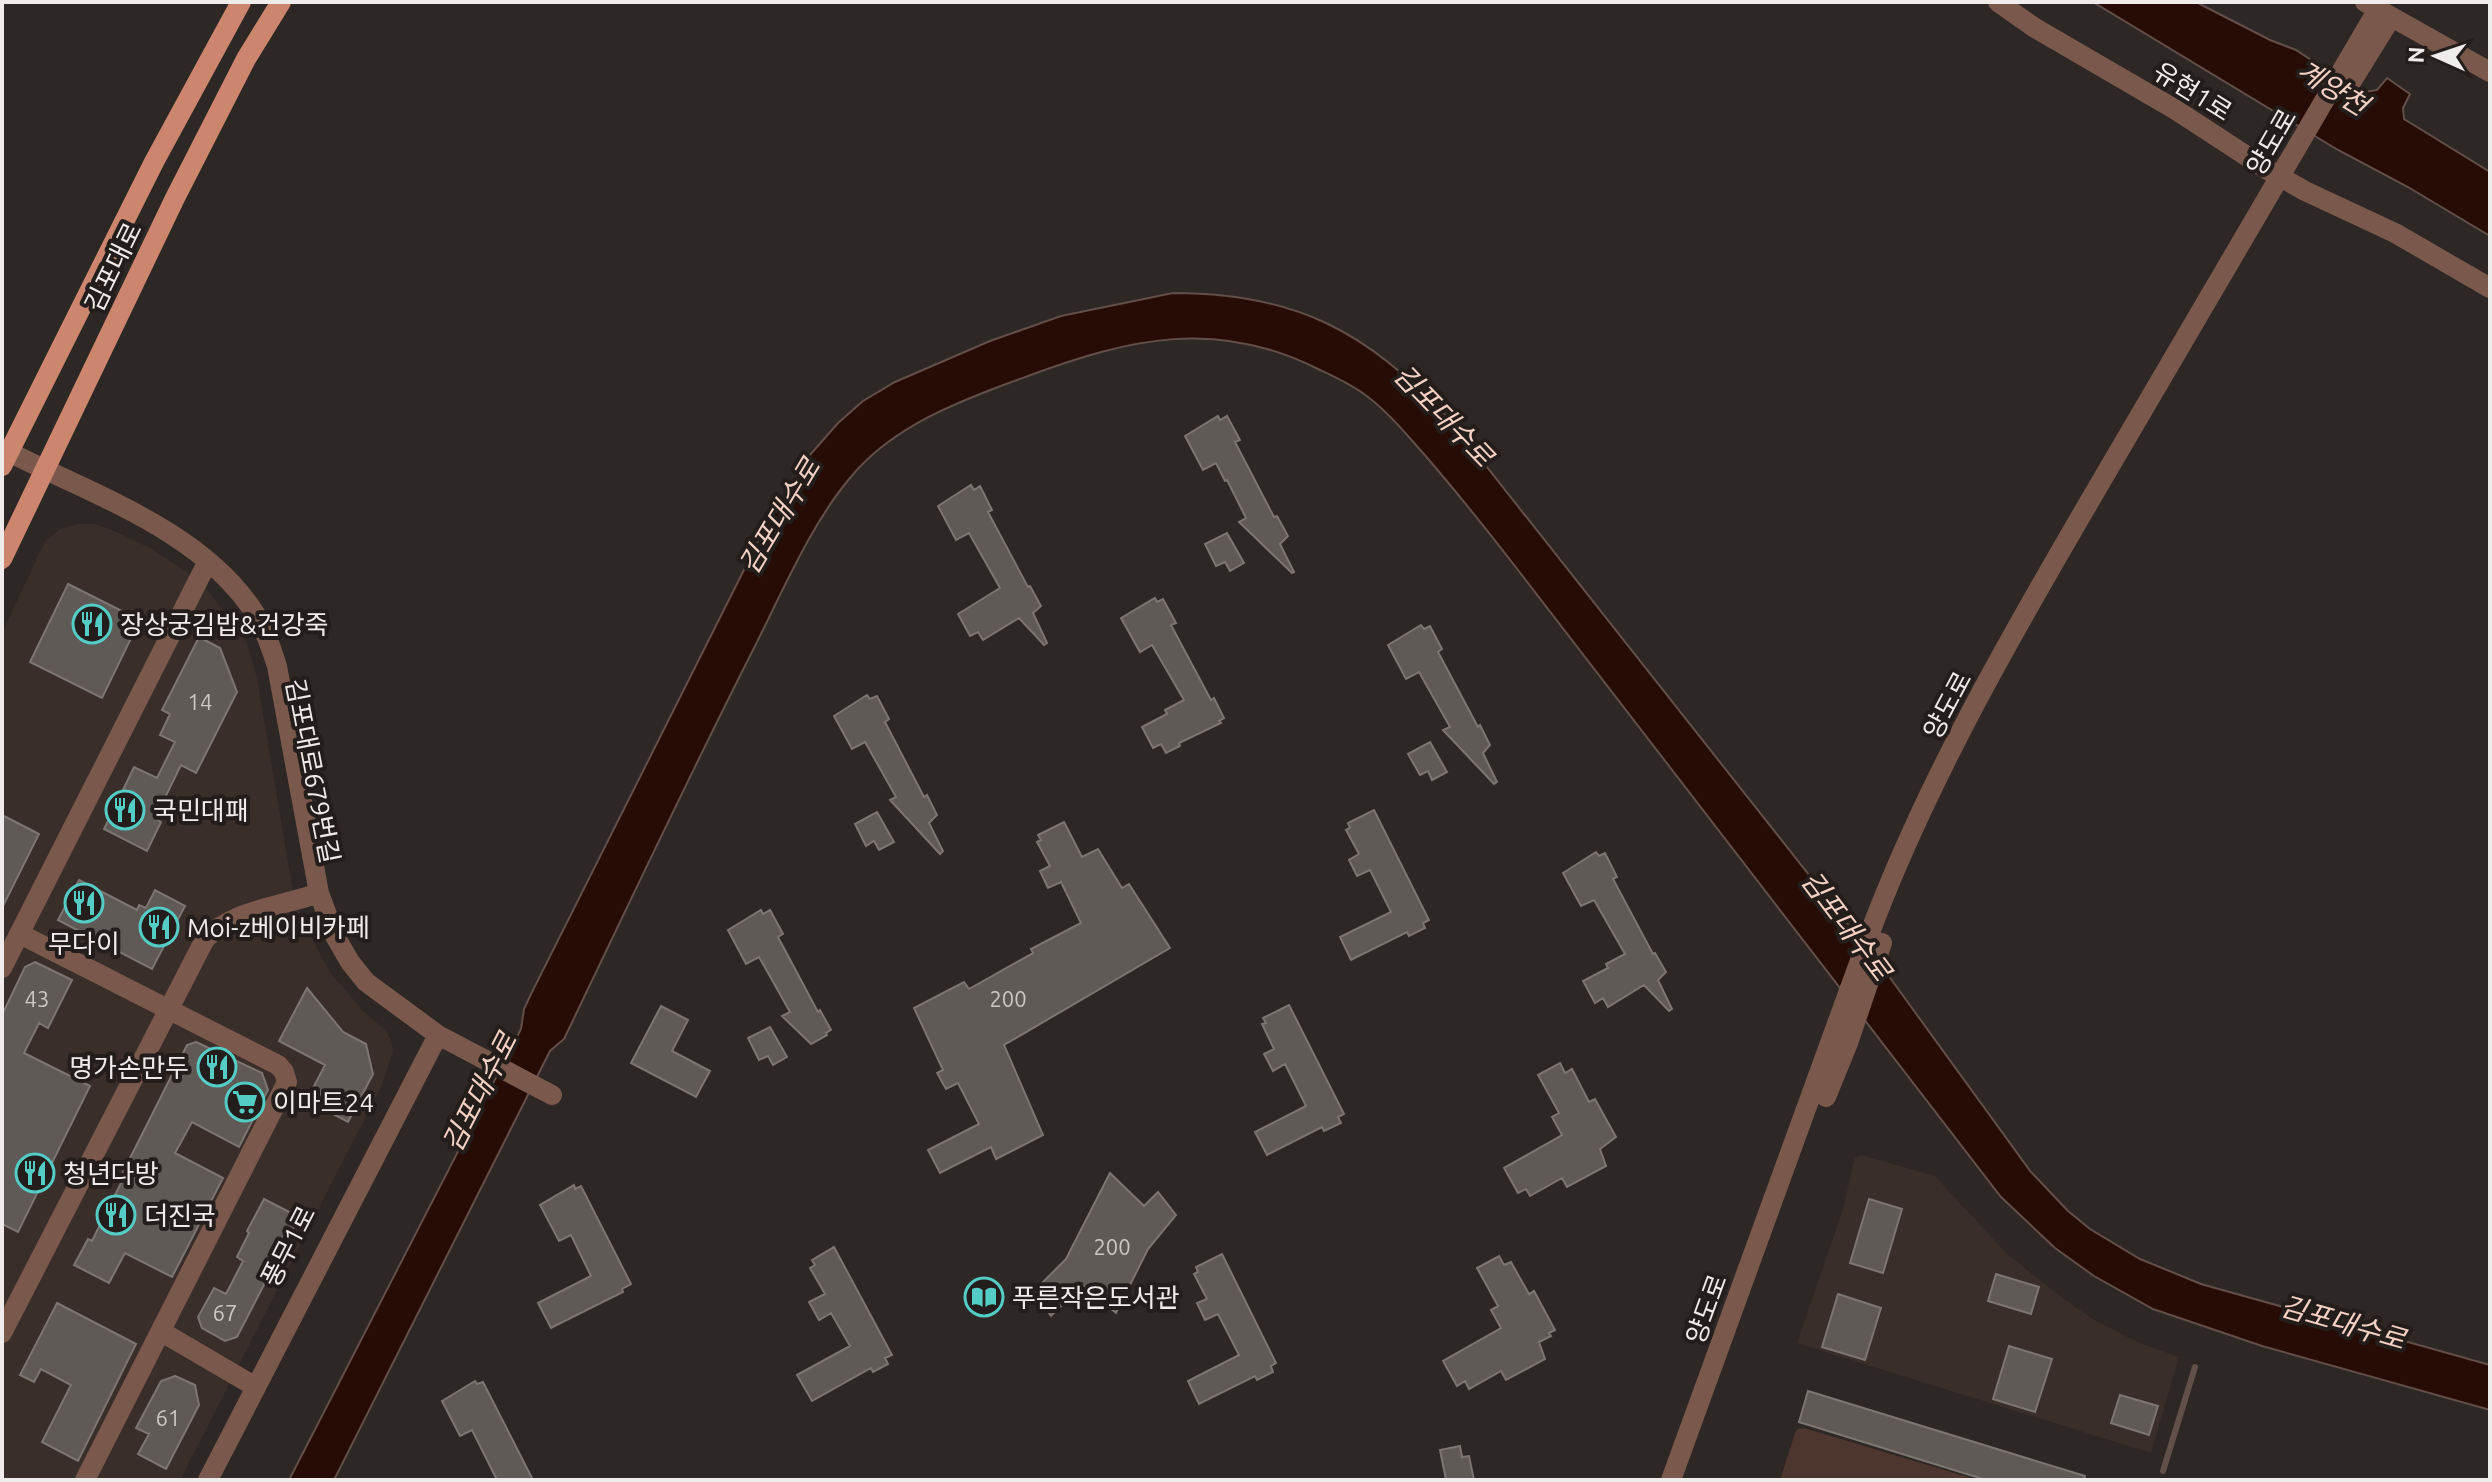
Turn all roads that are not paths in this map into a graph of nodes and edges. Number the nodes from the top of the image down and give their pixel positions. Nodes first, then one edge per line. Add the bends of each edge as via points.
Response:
1 (241, 2) edge
2 (281, 2) edge
3 (1998, 2) edge
4 (2365, 2) edge
5 (2391, 17) junction
6 (2490, 72) edge
7 (2288, 176) junction
8 (2490, 288) edge
9 (5, 459) edge
10 (44, 470) junction
11 (2, 559) edge
12 (205, 566) junction
13 (314, 895) junction
14 (20, 934) junction
15 (2, 968) edge
16 (169, 1008) junction
17 (1842, 1035) junction
18 (437, 1038) junction
19 (552, 1095) dead end
20 (162, 1332) junction
21 (2, 1333) edge
22 (252, 1384) junction
23 (85, 1480) edge
24 (197, 1480) edge
25 (208, 1480) edge
26 (1671, 1480) edge
27 (1686, 1480) edge

1 - 9 main road, 김포대로
2 - 10 main road, 김포대로 via 175,198
3 - 7 street, 유현1로
4 - 5 street
5 - 6 street
5 - 7 street, 양도로 via 2374,30
7 - 8 street, 유현1로
7 - 17 street, 양도로 via 2159,381 1930,792 1898,860
9 - 10 street, 김포대로679번길
10 - 11 main road, 김포대로
10 - 12 street, 김포대로679번길 via 75,494
12 - 13 street, 김포대로679번길 via 259,643
12 - 14 street
13 - 16 street via 218,926 205,939
13 - 18 street, 김포대로679번길 via 326,941 340,967 391,1014
14 - 15 street
14 - 16 street
16 - 20 street via 278,1065 287,1082
16 - 21 street
17 - 26 street, 양도로
17 - 27 street, 양도로
18 - 19 street, 김포대로679번길
18 - 22 street, 풍무1로 via 410,1072 357,1168
20 - 22 street
20 - 23 street
22 - 24 street, 풍무1로
22 - 25 street, 풍무1로

